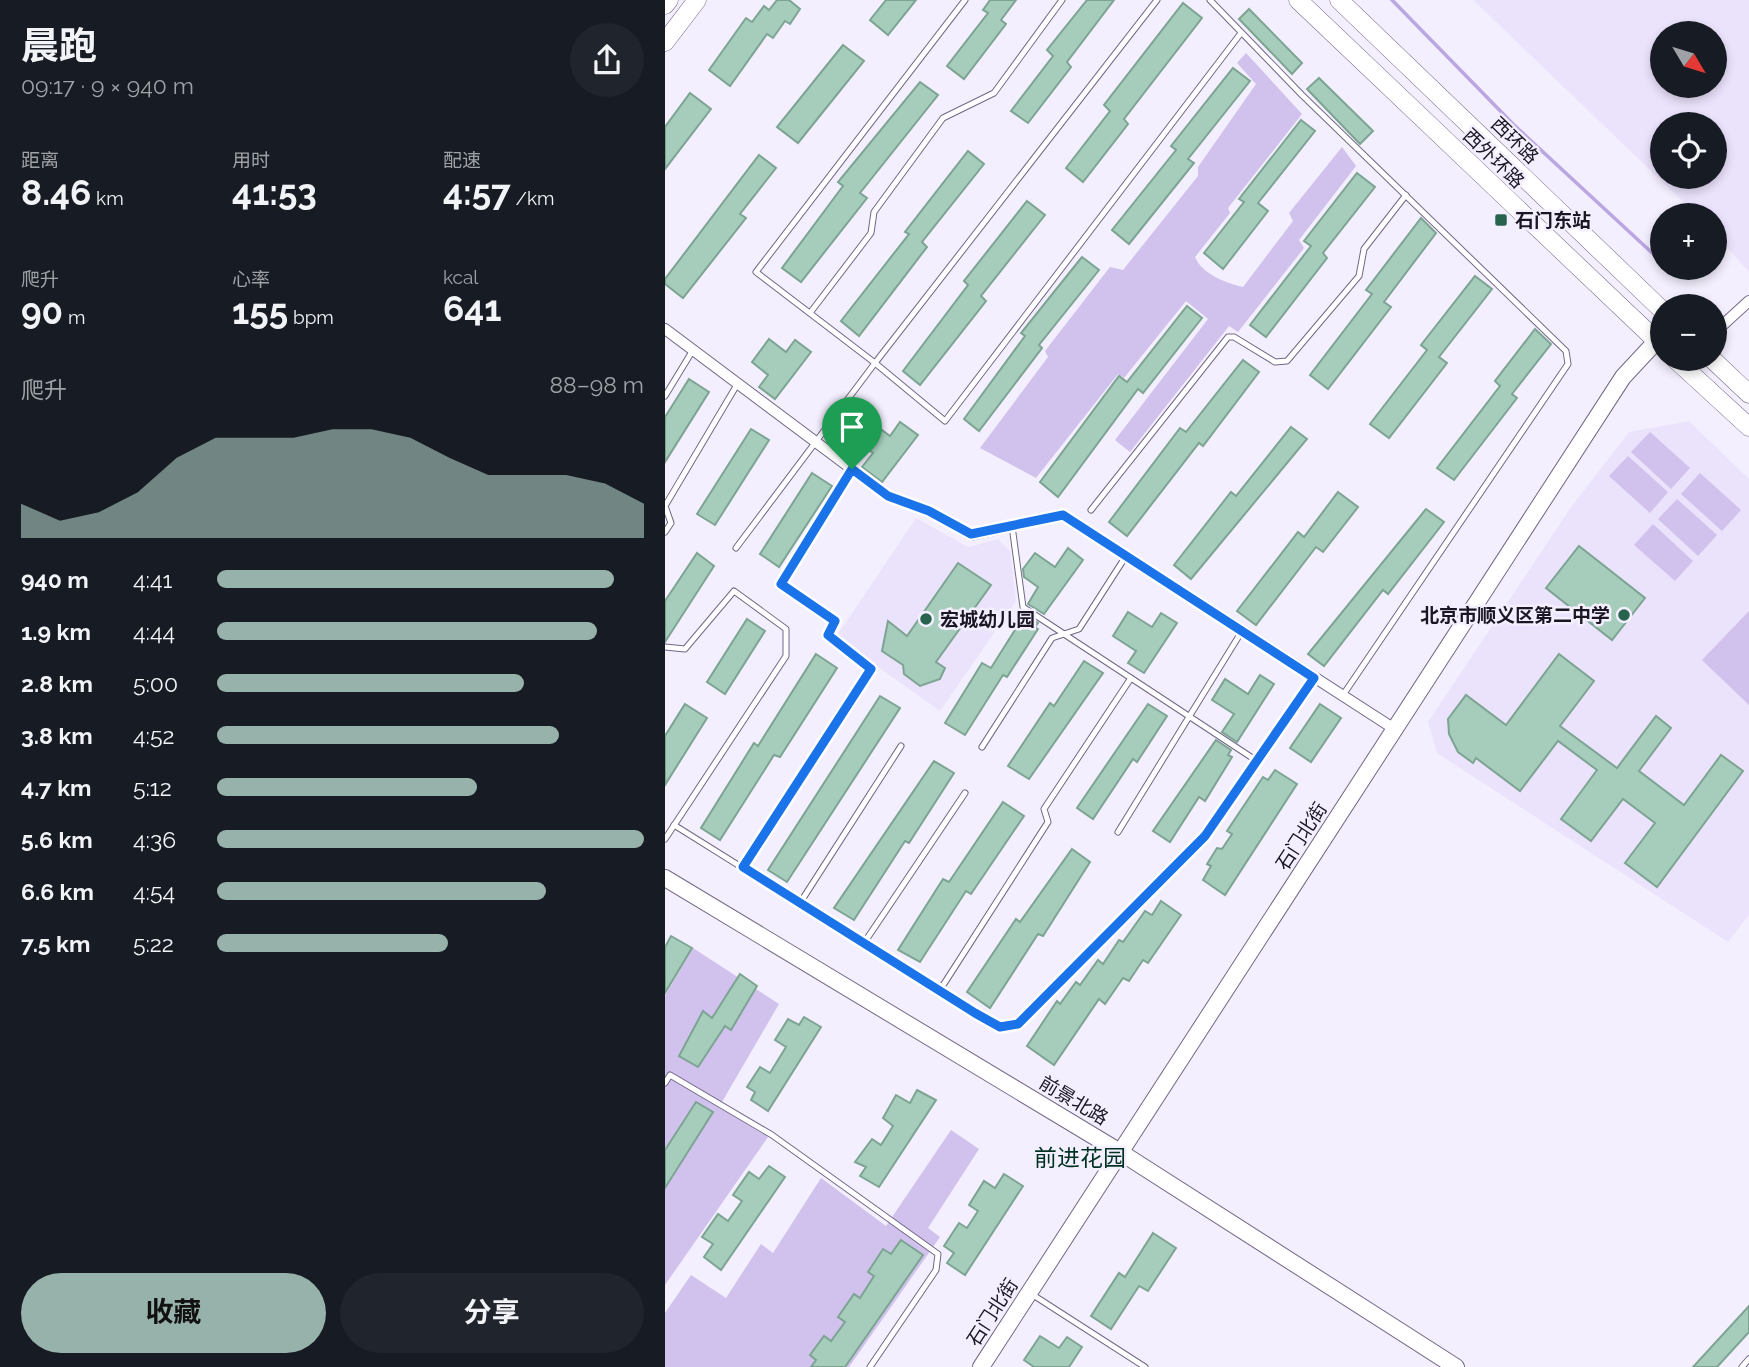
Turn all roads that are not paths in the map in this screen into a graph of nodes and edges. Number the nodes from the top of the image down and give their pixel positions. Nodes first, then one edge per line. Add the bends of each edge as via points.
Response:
1 (669, 0) edge
2 (697, 0) edge
3 (965, 0) edge
4 (1062, 0) edge
5 (1157, 0) edge
6 (1210, 0) edge
7 (1298, 0) edge
8 (1339, 0) edge
9 (665, 5) edge
10 (1241, 33) junction
11 (665, 42) edge
12 (1406, 195) junction
13 (1650, 299) edge
14 (1749, 301) edge
15 (810, 313) junction
16 (1727, 321) edge
17 (665, 329) edge
18 (1650, 331) edge
19 (693, 350) junction
20 (1650, 350) edge
21 (875, 363) junction
22 (1688, 371) edge
23 (1725, 371) edge
24 (738, 383) junction
25 (1749, 394) edge
26 (665, 396) edge
27 (1749, 427) edge
28 (814, 440) junction
29 (852, 469) junction
30 (1091, 510) dead end
31 (1012, 526) junction
32 (665, 532) edge
33 (736, 548) dead end
34 (1126, 556) junction
35 (1242, 631) junction
36 (1064, 634) junction
37 (665, 647) edge
38 (1131, 678) junction
39 (1314, 678) junction
40 (1342, 696) junction
41 (1189, 716) junction
42 (1396, 730) junction
43 (901, 746) dead end
44 (982, 747) dead end
45 (1257, 761) junction
46 (965, 793) dead end
47 (674, 825) junction
48 (1118, 832) dead end
49 (665, 839) edge
50 (743, 867) junction
51 (665, 878) edge
52 (800, 903) junction
53 (864, 943) junction
54 (940, 990) junction
55 (665, 1083) edge
56 (1120, 1152) junction
57 (1029, 1292) junction
58 (1749, 1359) edge
59 (870, 1367) edge
60 (981, 1367) edge
61 (1145, 1367) edge
62 (1455, 1367) edge
63 (1742, 1367) edge

1 - 9 main road
2 - 11 main road
3 - 15 lane via 757,272
4 - 15 lane via 994,93 943,118 874,212 871,233
5 - 21 lane
6 - 10 lane
7 - 18 main road, 西外环路
8 - 13 main road, 西环路
10 - 12 lane
10 - 21 lane via 945,421
12 - 30 lane via 1364,249 1359,276 1287,361 1275,362 1228,337
12 - 40 lane via 1566,351 1568,364
14 - 16 street
15 - 21 lane
17 - 19 street
19 - 24 street
19 - 26 lane
20 - 42 street, 石门北街 via 1623,377
21 - 28 lane
22 - 27 main road
23 - 25 main road
24 - 28 street
24 - 32 lane via 665,506 671,523
28 - 29 street
28 - 33 lane
29 - 31 street via 888,496 971,534
29 - 50 lane via 781,584 835,621 828,635 871,669
31 - 34 street via 1063,515
31 - 36 lane via 1023,607
34 - 35 street
34 - 36 lane via 1080,629
35 - 39 street
35 - 41 lane
36 - 38 lane
36 - 44 lane via 1052,638
37 - 47 lane via 685,649 734,590 786,629 786,656
38 - 41 lane
38 - 54 lane via 1044,809 1048,822
39 - 40 street
39 - 45 lane
40 - 42 street
41 - 45 lane
41 - 48 lane
42 - 56 street, 石门北街
43 - 52 lane
45 - 54 lane via 1205,836 1018,1024 1000,1027
46 - 53 lane
47 - 49 lane
47 - 50 lane
50 - 52 lane
51 - 56 street, 前景北路
52 - 53 lane
53 - 54 lane
55 - 59 lane via 670,1075 772,1135 938,1254 936,1270
56 - 57 street, 石门北街
56 - 62 street, 前景北路
57 - 60 street, 石门北街
57 - 61 lane
58 - 63 lane

